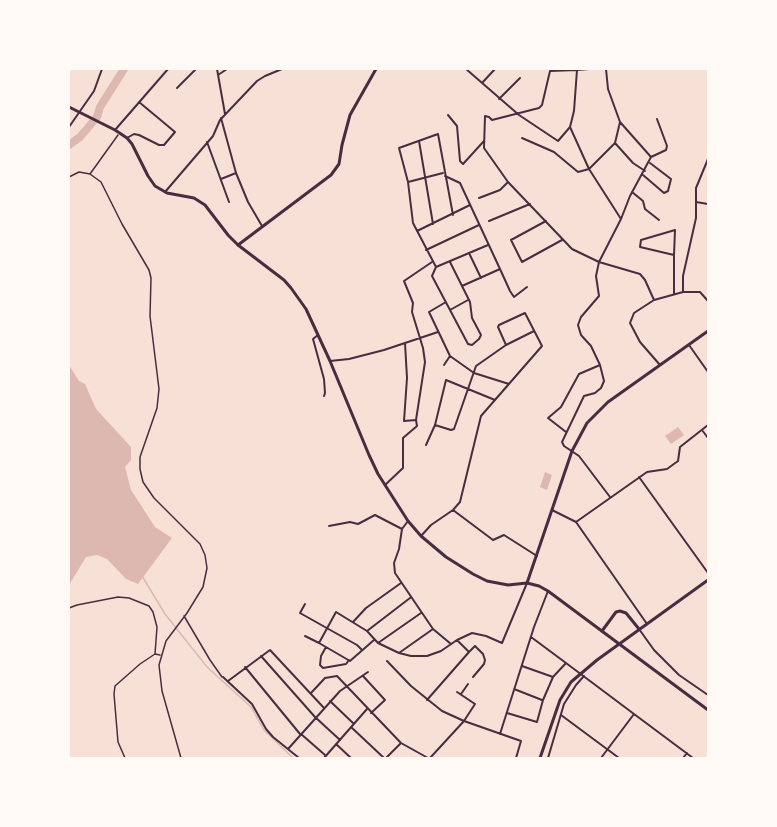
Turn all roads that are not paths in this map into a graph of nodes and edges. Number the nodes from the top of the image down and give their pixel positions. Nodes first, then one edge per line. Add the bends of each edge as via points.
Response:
1 (102, 69) edge
2 (168, 69) edge
3 (196, 69) edge
4 (217, 69) edge
5 (227, 69) edge
6 (282, 69) edge
7 (376, 69) edge
8 (466, 69) edge
9 (495, 69) edge
10 (590, 69) edge
11 (606, 69) edge
12 (577, 70) junction
13 (218, 75) junction
14 (520, 78) dead end
15 (482, 83) junction
16 (177, 88) dead end
17 (499, 98) junction
18 (138, 102) junction
19 (69, 107) edge
20 (80, 113) junction
21 (225, 114) junction
22 (519, 114) junction
23 (448, 115) dead end
24 (221, 118) junction
25 (657, 119) dead end
26 (620, 122) junction
27 (69, 126) edge
28 (570, 127) junction
29 (114, 129) junction
30 (118, 135) dead end
31 (127, 138) junction
32 (522, 138) dead end
33 (419, 141) junction
34 (484, 141) junction
35 (208, 142) junction
36 (615, 143) junction
37 (651, 157) junction
38 (708, 159) edge
39 (650, 163) junction
40 (589, 169) junction
41 (645, 171) junction
42 (236, 173) junction
43 (90, 174) junction
44 (643, 174) junction
45 (444, 175) junction
46 (69, 177) edge
47 (426, 177) junction
48 (221, 179) junction
49 (408, 182) junction
50 (508, 182) junction
51 (632, 192) junction
52 (165, 193) junction
53 (479, 198) dead end
54 (230, 202) dead end
55 (696, 202) junction
56 (530, 204) junction
57 (708, 204) edge
58 (470, 205) junction
59 (453, 215) junction
60 (621, 219) junction
61 (659, 220) dead end
62 (489, 221) dead end
63 (546, 221) junction
64 (432, 224) junction
65 (479, 225) junction
66 (262, 226) junction
67 (417, 231) junction
68 (562, 240) junction
69 (488, 244) junction
70 (238, 245) junction
71 (426, 250) junction
72 (469, 253) junction
73 (674, 255) junction
74 (432, 262) junction
75 (450, 262) junction
76 (599, 262) junction
77 (436, 267) junction
78 (500, 269) junction
79 (481, 278) junction
80 (462, 286) junction
81 (527, 287) dead end
82 (683, 292) junction
83 (674, 294) junction
84 (469, 300) junction
85 (654, 300) junction
86 (708, 301) edge
87 (446, 302) junction
88 (450, 310) junction
89 (534, 331) junction
90 (708, 331) edge
91 (438, 332) junction
92 (318, 335) junction
93 (421, 338) junction
94 (404, 343) junction
95 (506, 345) junction
96 (689, 345) junction
97 (450, 356) junction
98 (330, 361) junction
99 (444, 365) dead end
100 (600, 365) junction
101 (660, 365) junction
102 (708, 372) edge
103 (474, 373) junction
104 (509, 384) junction
105 (468, 390) junction
106 (324, 396) dead end
107 (495, 400) junction
108 (416, 420) junction
109 (435, 425) junction
110 (708, 426) edge
111 (702, 430) junction
112 (566, 432) junction
113 (708, 438) edge
114 (426, 445) dead end
115 (572, 451) junction
116 (639, 477) junction
117 (385, 485) junction
118 (610, 498) junction
119 (453, 510) junction
120 (552, 510) junction
121 (408, 521) junction
122 (576, 522) junction
123 (329, 526) dead end
124 (402, 530) junction
125 (421, 536) junction
126 (537, 556) junction
127 (708, 573) edge
128 (708, 580) edge
129 (401, 583) junction
130 (527, 584) junction
131 (548, 591) junction
132 (410, 598) junction
133 (305, 604) dead end
134 (69, 608) edge
135 (421, 613) junction
136 (184, 616) junction
137 (353, 622) junction
138 (647, 624) junction
139 (326, 629) junction
140 (433, 629) junction
141 (639, 629) junction
142 (602, 630) junction
143 (367, 631) junction
144 (305, 636) dead end
145 (531, 637) junction
146 (374, 640) junction
147 (457, 640) junction
148 (319, 643) junction
149 (378, 643) junction
150 (451, 644) junction
151 (326, 647) junction
152 (362, 650) junction
153 (469, 652) junction
154 (399, 653) junction
155 (155, 654) junction
156 (161, 655) junction
157 (261, 656) junction
158 (349, 660) junction
159 (387, 661) dead end
160 (566, 663) junction
161 (522, 666) junction
162 (245, 667) junction
163 (368, 672) dead end
164 (362, 676) junction
165 (583, 676) junction
166 (222, 677) joint
167 (472, 677) dead end
168 (553, 677) junction
169 (228, 681) junction
170 (468, 684) dead end
171 (347, 687) junction
172 (514, 690) junction
173 (457, 692) dead end
174 (310, 693) junction
175 (461, 694) junction
176 (708, 695) edge
177 (427, 700) junction
178 (543, 700) junction
179 (330, 701) junction
180 (324, 708) junction
181 (367, 708) junction
182 (708, 710) edge
183 (372, 713) junction
184 (507, 713) junction
185 (634, 714) junction
186 (561, 715) junction
187 (316, 717) junction
188 (464, 721) junction
189 (354, 724) junction
190 (351, 727) junction
191 (300, 734) junction
192 (500, 734) junction
193 (340, 740) junction
194 (401, 743) junction
195 (336, 744) junction
196 (288, 748) junction
197 (608, 750) junction
198 (687, 753) junction
199 (325, 756) edge
200 (125, 758) edge
201 (181, 758) edge
202 (299, 758) edge
203 (351, 758) edge
204 (385, 758) edge
205 (429, 758) edge
206 (516, 758) edge
207 (540, 758) edge
208 (548, 758) edge
209 (601, 758) edge
210 (619, 758) edge
211 (683, 758) edge
212 (693, 758) edge

1 - 20 street via 94,91
2 - 18 street
3 - 16 street
4 - 13 street
5 - 13 street
6 - 21 street via 257,81
7 - 66 main road via 350,114 339,164 331,175
8 - 15 street
9 - 15 street
10 - 12 street
11 - 26 street via 608,88
12 - 22 street via 550,71 542,105
12 - 28 street via 574,111
13 - 21 street
14 - 17 street
15 - 17 street
17 - 22 street
18 - 29 street
18 - 31 street via 175,132 164,145 134,134
19 - 20 main road
20 - 27 street
20 - 29 main road
21 - 24 street
22 - 28 street via 558,141
22 - 34 street via 492,120 485,116
23 - 34 street via 457,126 460,161 463,164
24 - 35 street
24 - 42 street
25 - 37 street via 667,146 666,150
26 - 36 street
26 - 37 street
28 - 40 street
29 - 31 main road
30 - 43 street
31 - 52 main road via 148,176 155,186
32 - 40 street via 554,152 576,172
33 - 45 street via 438,134
33 - 47 street
33 - 49 street via 400,148
34 - 50 street via 484,148
35 - 48 street
35 - 52 street
36 - 40 street
36 - 41 street via 633,163
37 - 39 street
38 - 55 street via 696,188
39 - 41 street
39 - 44 street via 671,179 668,191 664,193
40 - 60 street
41 - 44 street
42 - 48 street
42 - 66 street
43 - 46 street via 79,172
43 - 136 street via 101,182 107,191 151,278 150,316 159,389 157,408 140,457 140,469 143,482 154,498 200,544 206,561 203,587
44 - 51 street
45 - 47 street
45 - 58 street via 460,183
45 - 59 street
47 - 49 street
47 - 64 street
48 - 54 street
49 - 67 street via 413,223
50 - 53 street via 500,190
50 - 56 street
51 - 60 street
51 - 61 street via 643,201 645,209
52 - 70 main road via 194,198 205,205
55 - 57 street
55 - 82 street via 696,218 681,284
56 - 62 street
56 - 63 street
58 - 59 street
58 - 65 street
59 - 64 street
60 - 76 street
63 - 68 street
63 - 68 street via 511,240 522,262
64 - 67 street
65 - 69 street
65 - 71 street
66 - 70 main road
67 - 71 street
68 - 76 street via 572,250
69 - 72 street
69 - 78 street
70 - 92 main road via 284,280 306,309
71 - 74 street
72 - 75 street
72 - 79 street
73 - 73 street via 675,230 641,240 640,247
73 - 83 street
74 - 77 street
74 - 93 street via 404,281 413,303 412,312
75 - 77 street
75 - 80 street
76 - 85 street via 640,274
76 - 100 street via 596,276 599,296 581,317 578,325 581,335 591,346
77 - 87 street via 432,276
78 - 79 street
78 - 81 street via 514,297
79 - 80 street
80 - 84 street
82 - 83 street
82 - 86 street via 700,292
83 - 85 street
84 - 88 street
84 - 88 street via 472,318 481,335 472,345 468,344
85 - 101 street via 634,313 630,323 640,342
87 - 88 street
87 - 91 street via 429,312
89 - 95 street
89 - 95 street via 525,313 499,325
89 - 104 street via 542,346
90 - 96 main road
91 - 93 street
91 - 97 street
92 - 98 main road
92 - 106 street via 313,339 324,379
93 - 94 street
93 - 108 street via 425,362
94 - 98 street via 365,355
94 - 108 street via 407,378 404,421
95 - 103 street via 476,366
96 - 101 main road
96 - 102 street
97 - 99 street
97 - 103 street
98 - 117 main road via 369,455
100 - 112 street via 604,381 602,388 584,396
100 - 112 street via 578,374 561,407 548,418
101 - 115 main road via 597,412 587,423
103 - 104 street
103 - 105 street
104 - 107 street
105 - 107 street
105 - 109 street via 454,429
105 - 109 street via 446,380
107 - 119 street via 481,416 460,502
108 - 117 street via 417,426 403,438 403,468
109 - 114 street
110 - 111 street
111 - 113 street
111 - 116 street via 680,447 678,461 667,469 647,472
112 - 115 street via 562,442
115 - 118 street via 579,456
115 - 120 main road
116 - 118 street
116 - 127 street
117 - 121 main road
118 - 122 street
119 - 125 street via 431,525
119 - 126 street via 493,540 504,535
120 - 122 street
120 - 126 main road
121 - 124 street
121 - 125 main road
122 - 138 street
123 - 124 street via 350,522 358,524 375,515
124 - 129 street via 394,563 395,572
125 - 130 main road via 448,558 487,581 508,585
126 - 130 main road
128 - 138 main road
129 - 132 street
129 - 137 street via 366,608
130 - 131 main road
130 - 147 street via 502,643 472,633
131 - 142 main road
131 - 145 street
132 - 135 street
132 - 143 street
133 - 139 street via 300,613
134 - 155 street via 118,597 129,598 149,606 157,627
135 - 140 street
135 - 149 street
136 - 156 street via 170,633
136 - 166 street
137 - 139 street via 336,612
137 - 143 street
138 - 141 main road
139 - 148 street
139 - 152 street
140 - 150 street
140 - 154 street
141 - 142 main road via 626,613 620,611 616,612
141 - 176 street via 654,650 679,675
141 - 207 main road via 571,682 560,700
142 - 182 main road
143 - 146 street
144 - 148 street
145 - 160 street
145 - 161 street
146 - 149 street
146 - 152 street
147 - 150 street
147 - 153 street
148 - 151 street
149 - 154 street
150 - 154 street via 427,656
151 - 158 street
151 - 158 street via 321,656 320,665 323,668 346,664
152 - 158 street
153 - 167 street via 475,646 485,660
153 - 177 street
155 - 156 street
155 - 200 street via 115,686 118,742
156 - 201 street via 159,676
157 - 162 street
157 - 174 street via 270,650
157 - 187 street
159 - 177 street
160 - 165 street
160 - 168 street
161 - 168 street
161 - 172 street
162 - 169 street
162 - 191 street
163 - 164 street
164 - 171 street
164 - 183 street via 385,700
165 - 185 street
165 - 186 street via 569,694
166 - 169 street
168 - 178 street
169 - 196 street via 252,704 266,729
170 - 175 street
171 - 174 street via 337,676 325,678
171 - 179 street
171 - 181 street
172 - 178 street
172 - 184 street
173 - 175 street
174 - 180 street
175 - 188 street via 475,704
177 - 188 street via 442,711
178 - 184 street via 537,722
179 - 180 street
179 - 189 street
180 - 187 street
181 - 183 street
181 - 189 street
183 - 194 street
184 - 192 street
185 - 197 street
185 - 198 street
186 - 197 street
186 - 208 street
187 - 191 street
187 - 193 street
188 - 192 street
188 - 205 street
189 - 190 street
190 - 193 street
190 - 204 street
191 - 196 street
191 - 199 street
192 - 206 street via 521,742
193 - 195 street
194 - 204 street
194 - 205 street
195 - 199 street
195 - 203 street
196 - 202 street
197 - 209 street
197 - 210 street
198 - 211 street
198 - 212 street

